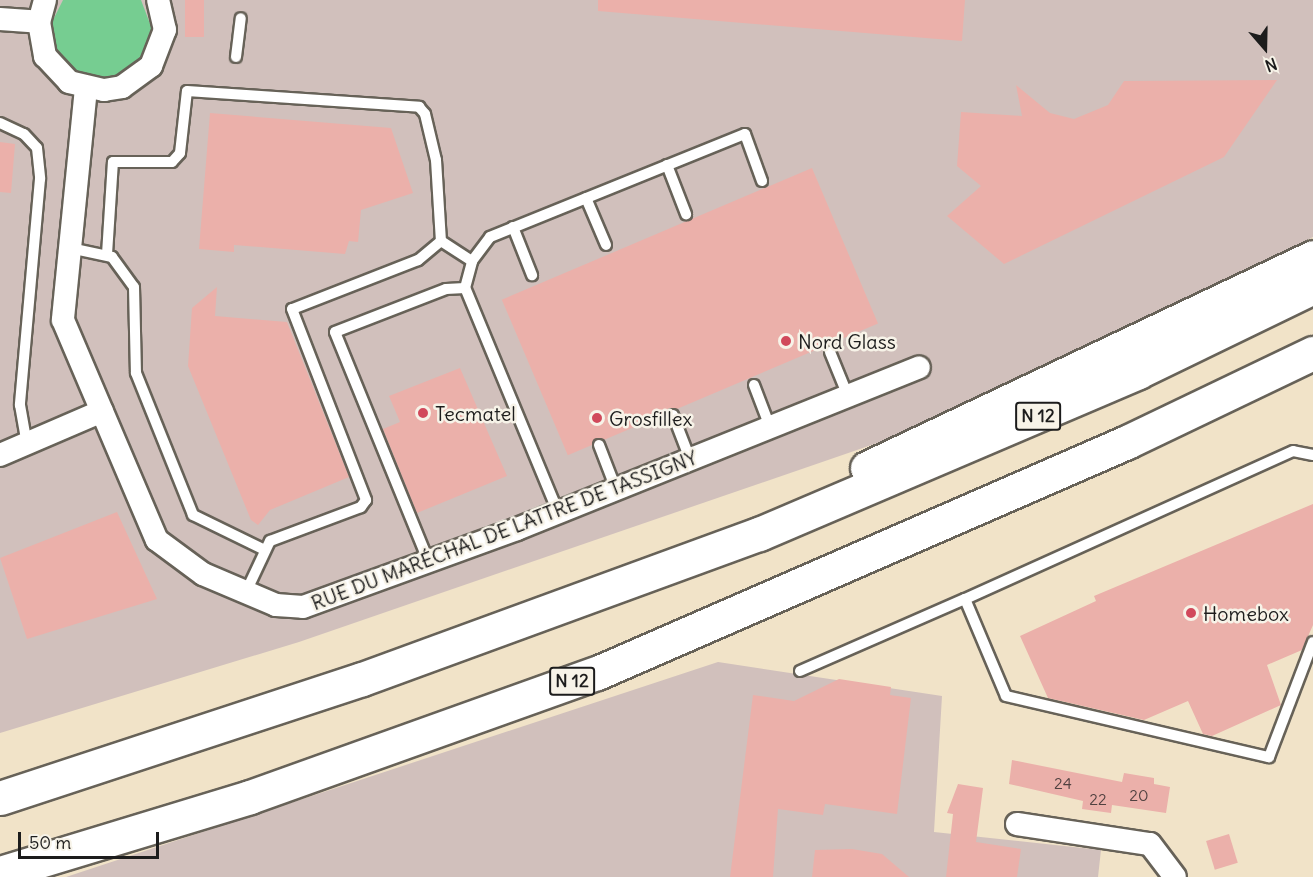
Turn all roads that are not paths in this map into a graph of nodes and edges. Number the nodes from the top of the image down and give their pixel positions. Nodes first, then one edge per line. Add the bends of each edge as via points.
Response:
1 (45, 0) edge
2 (158, 0) edge
3 (241, 18) dead end
4 (0, 19) edge
5 (39, 22) junction
6 (236, 57) dead end
7 (86, 88) junction
8 (0, 123) edge
9 (667, 165) junction
10 (762, 181) dead end
11 (586, 198) junction
12 (686, 214) dead end
13 (513, 227) junction
14 (441, 241) junction
15 (606, 245) dead end
16 (70, 248) junction
17 (107, 254) junction
18 (1313, 257) edge
19 (472, 261) junction
20 (532, 275) dead end
21 (465, 288) junction
22 (1313, 288) edge
23 (830, 352) dead end
24 (1313, 353) edge
25 (919, 367) dead end
26 (1313, 374) edge
27 (754, 385) dead end
28 (848, 396) junction
29 (102, 411) junction
30 (673, 416) dead end
31 (770, 427) junction
32 (1127, 442) junction
33 (27, 444) junction
34 (599, 445) dead end
35 (0, 455) edge
36 (1313, 455) edge
37 (690, 459) junction
38 (616, 489) junction
39 (558, 512) junction
40 (759, 534) junction
41 (265, 550) junction
42 (428, 560) junction
43 (246, 592) junction
44 (965, 598) junction
45 (1313, 642) edge
46 (800, 671) dead end
47 (0, 798) edge
48 (1017, 824) dead end
49 (0, 873) edge
50 (1174, 877) edge

1 - 5 street
2 - 7 street via 165,30 151,66 122,87
3 - 6 lane
4 - 5 street
5 - 7 street via 50,63
7 - 16 street, RUE DU MARÉCHAL DE LATTRE DE TASSIGNY
8 - 33 lane via 24,134 37,148 40,179 20,405
9 - 10 lane via 745,134
9 - 11 lane
9 - 12 lane
11 - 13 lane
11 - 15 lane
13 - 19 lane via 490,237
13 - 20 lane
14 - 17 lane via 436,160 419,107 196,88 187,91 180,153 172,162 113,162
14 - 19 lane
14 - 41 lane via 418,260 292,309 366,500 270,541
16 - 17 lane
16 - 29 street, RUE DU MARÉCHAL DE LATTRE DE TASSIGNY via 63,320
17 - 41 lane via 134,287 136,373 193,515
18 - 40 highway via 1016,401 954,423 809,496
19 - 21 lane
21 - 39 lane
21 - 42 lane via 446,289 335,332
22 - 40 highway, N 12 via 1138,372
23 - 28 lane
24 - 32 highway, N 12
25 - 28 street, RUE DU MARÉCHAL DE LATTRE DE TASSIGNY
26 - 32 highway via 1172,440
27 - 31 lane
28 - 31 street, RUE DU MARÉCHAL DE LATTRE DE TASSIGNY
29 - 33 street
29 - 43 street, RUE DU MARÉCHAL DE LATTRE DE TASSIGNY via 157,540 203,574
30 - 37 lane
31 - 37 street, RUE DU MARÉCHAL DE LATTRE DE TASSIGNY
32 - 49 highway, N 12 via 597,673 250,797
33 - 35 street
34 - 38 lane
36 - 44 lane via 1293,451
37 - 38 street, RUE DU MARÉCHAL DE LATTRE DE TASSIGNY
38 - 39 street, RUE DU MARÉCHAL DE LATTRE DE TASSIGNY
39 - 42 street, RUE DU MARÉCHAL DE LATTRE DE TASSIGNY
40 - 47 highway, N 12 via 362,679
41 - 43 lane
42 - 43 street, RUE DU MARÉCHAL DE LATTRE DE TASSIGNY via 303,607 276,605
44 - 45 lane via 1006,696 1269,757
44 - 46 lane
48 - 50 street via 1150,844

